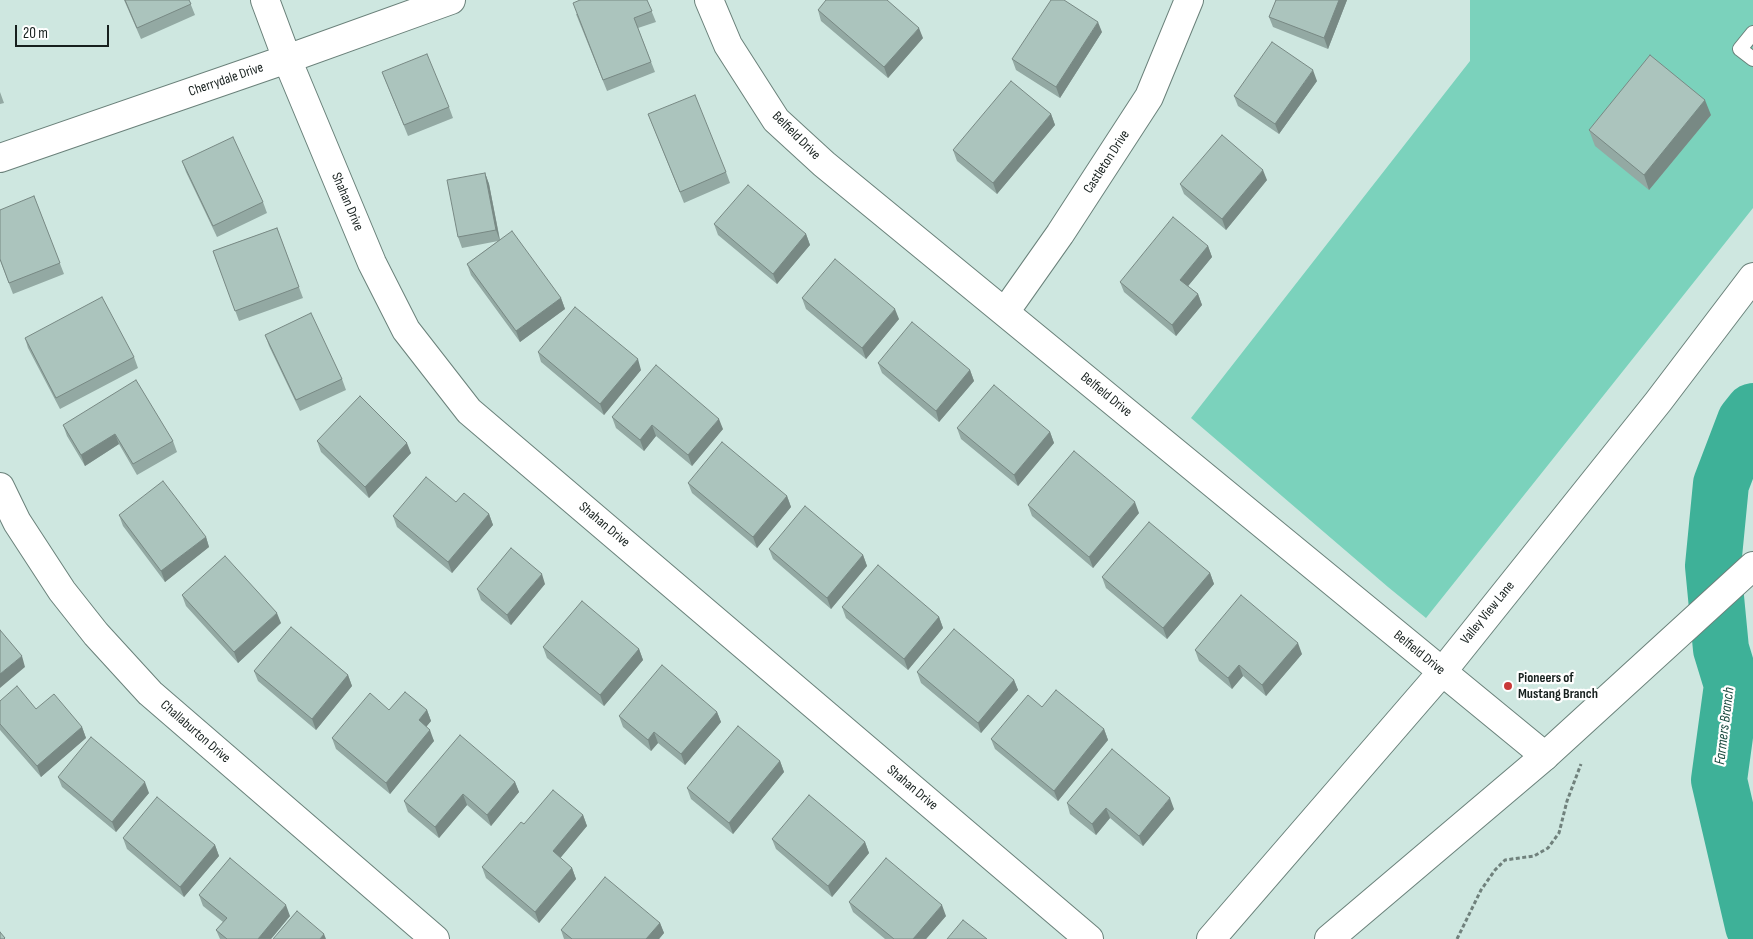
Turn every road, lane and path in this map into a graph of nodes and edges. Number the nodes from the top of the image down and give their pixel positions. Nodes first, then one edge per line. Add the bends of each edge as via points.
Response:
1 (265, 0) edge
2 (451, 0) edge
3 (709, 0) edge
4 (1189, 0) edge
5 (1753, 33) edge
6 (287, 59) junction
7 (1753, 59) edge
8 (0, 158) edge
9 (1753, 277) edge
10 (1005, 312) junction
11 (0, 487) edge
12 (1753, 566) edge
13 (1442, 672) junction
14 (1545, 756) junction
15 (1584, 758) dead end
16 (435, 939) edge
17 (1089, 939) edge
18 (1211, 939) edge
19 (1329, 939) edge
20 (1457, 939) edge

1 - 6 street, Shahan Drive
2 - 6 street, Cherrydale Drive
3 - 10 street, Belfield Drive via 728,45 776,120 824,164
4 - 10 street, Castleton Drive via 1150,98
5 - 7 lane via 1740,49
6 - 8 street, Cherrydale Drive
6 - 17 street, Shahan Drive via 372,263 406,330 469,411
9 - 13 street, Valley View Lane via 1658,402
10 - 13 street, Belfield Drive
11 - 16 street, Challaburton Drive via 17,522 62,592 150,693
12 - 14 street
13 - 14 street, Belfield Drive
13 - 18 street, Valley View Lane
14 - 19 street
15 - 20 path via 1567,801 1559,833 1548,848 1534,856 1506,860 1495,870 1481,890

